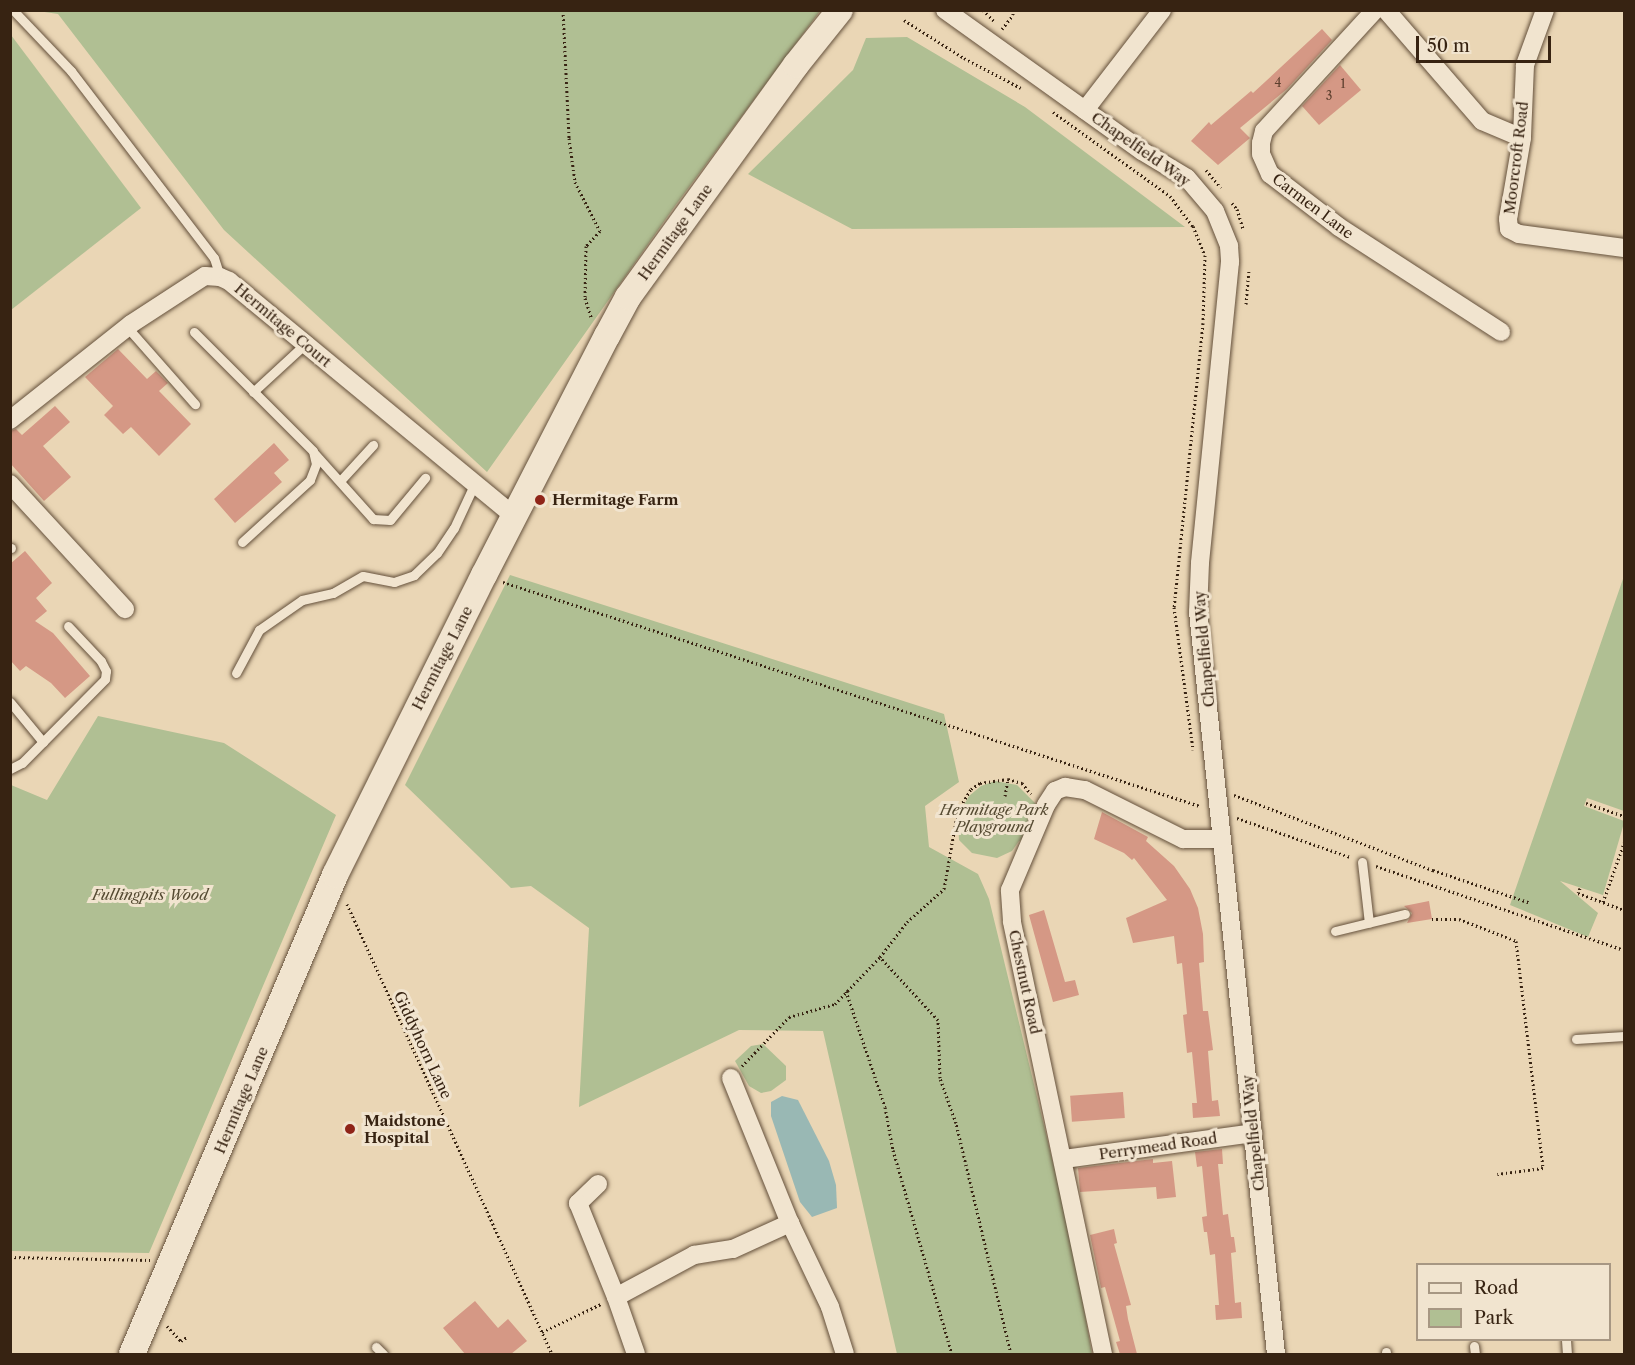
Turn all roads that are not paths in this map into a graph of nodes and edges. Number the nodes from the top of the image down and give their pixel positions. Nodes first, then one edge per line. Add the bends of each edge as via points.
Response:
1 (13, 10) edge
2 (840, 10) edge
3 (945, 10) edge
4 (1162, 10) edge
5 (1375, 10) edge
6 (1386, 10) edge
7 (1545, 10) edge
8 (1085, 110) junction
9 (1522, 138) junction
10 (1624, 248) edge
11 (220, 277) junction
12 (127, 327) junction
13 (194, 332) dead end
14 (1501, 332) dead end
15 (306, 344) junction
16 (253, 392) junction
17 (195, 404) dead end
18 (10, 420) edge
19 (373, 445) dead end
20 (313, 451) junction
21 (425, 478) dead end
22 (339, 481) junction
23 (10, 484) edge
24 (474, 485) junction
25 (514, 516) junction
26 (242, 542) dead end
27 (126, 609) dead end
28 (68, 626) dead end
29 (236, 673) dead end
30 (10, 702) edge
31 (43, 742) junction
32 (10, 769) edge
33 (1220, 839) junction
34 (1362, 862) road end
35 (1406, 914) dead end
36 (1369, 923) junction
37 (1335, 931) dead end
38 (1624, 1036) edge
39 (1576, 1040) dead end
40 (731, 1078) road end
41 (1253, 1133) junction
42 (1064, 1159) junction
43 (598, 1184) dead end
44 (790, 1223) junction
45 (616, 1297) junction
46 (132, 1354) edge
47 (636, 1354) edge
48 (845, 1354) edge
49 (1102, 1354) edge
50 (1276, 1354) edge

1 - 11 lane via 71,71 214,258
2 - 25 main road, Hermitage Lane via 628,297
3 - 8 street, Chapelfield Way
4 - 8 street
5 - 14 street, Carmen Lane via 1264,131 1261,154 1270,174 1339,227
6 - 9 street via 1482,121
7 - 9 street, Moorcroft Road via 1525,64
8 - 33 street, Chapelfield Way via 1187,178 1215,211 1229,246 1198,587 1198,612 1228,815
9 - 10 street, Moorcroft Road via 1509,229 1519,234
11 - 12 street, Hermitage Court via 205,276
11 - 15 street, Hermitage Court
12 - 17 lane
12 - 18 street, Hermitage Court
13 - 16 lane
15 - 16 lane
15 - 24 street, Hermitage Court
16 - 20 lane
19 - 22 lane
20 - 22 lane
20 - 26 lane via 316,464 310,480
21 - 22 lane via 390,520 374,519
23 - 27 street
24 - 25 street, Hermitage Court
24 - 29 lane via 437,553 414,575 394,582 363,576 333,592 302,600 259,630
25 - 46 main road, Hermitage Lane via 335,875
28 - 31 lane via 101,661 105,679
30 - 31 lane
31 - 32 lane
33 - 41 street, Chapelfield Way
33 - 42 street, Chestnut Road via 1183,839 1075,787 1055,791 1046,805 1010,891 1012,921
34 - 36 lane
35 - 36 lane
36 - 37 lane
38 - 39 lane
40 - 44 street
41 - 42 street, Perrymead Road
41 - 50 street, Chapelfield Way
42 - 49 street, Chestnut Road
43 - 45 street via 578,1203
44 - 45 street via 733,1249 694,1255
44 - 48 street via 830,1307
45 - 47 street

